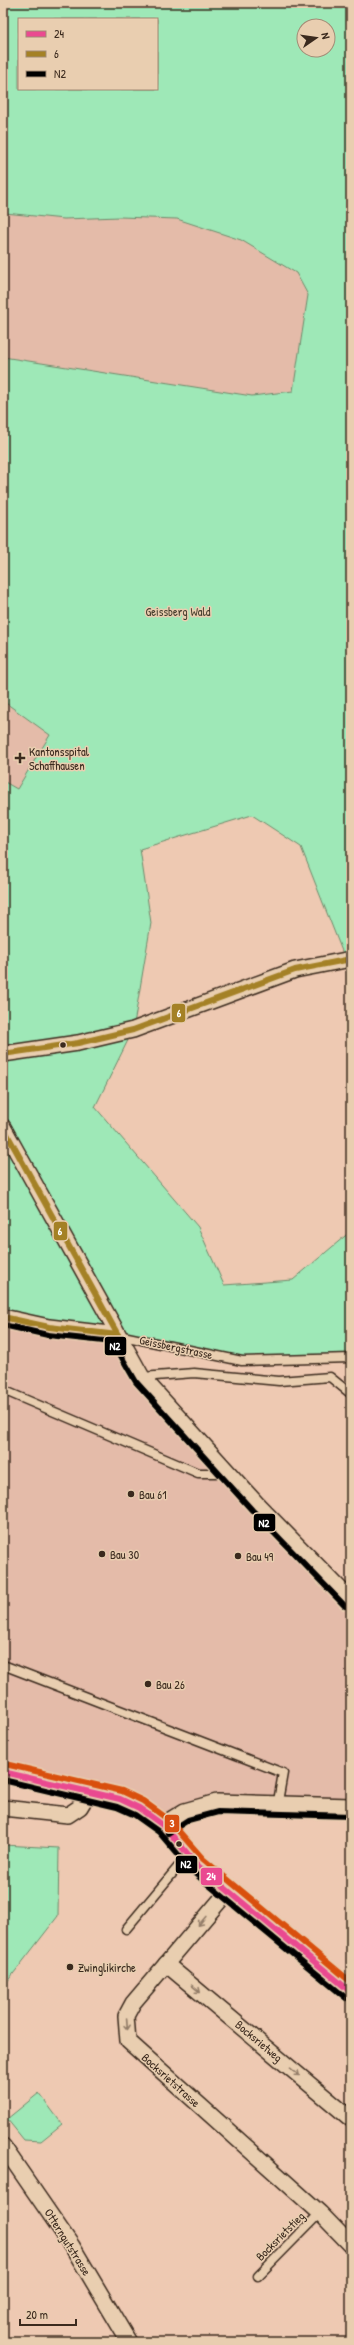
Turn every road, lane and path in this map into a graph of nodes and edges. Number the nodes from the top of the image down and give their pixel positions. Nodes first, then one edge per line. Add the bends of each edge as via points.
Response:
1 (351, 959) edge
2 (3, 1054) edge
3 (3, 1127) edge
4 (3, 1317) edge
5 (118, 1335) junction
6 (351, 1358) edge
7 (142, 1377) junction
8 (3, 1390) edge
9 (351, 1394) edge
10 (230, 1473) junction
11 (351, 1600) edge
12 (3, 1665) edge
13 (3, 1772) edge
14 (89, 1792) junction
15 (277, 1806) junction
16 (3, 1808) edge
17 (351, 1808) edge
18 (164, 1826) junction
19 (188, 1855) junction
20 (228, 1891) junction
21 (126, 1929) dead end
22 (166, 1964) junction
23 (351, 1992) edge
24 (351, 2119) edge
25 (3, 2146) edge
26 (320, 2213) junction
27 (351, 2244) edge
28 (258, 2276) dead end
29 (128, 2342) edge

1 - 2 street via 295,970 133,1030 78,1043
3 - 5 street
4 - 5 street, Geissbergstrasse via 49,1327
5 - 6 lane, Geissbergstrasse via 242,1361
5 - 7 street
7 - 9 lane via 194,1373 279,1381 330,1377
7 - 10 street
8 - 10 lane via 192,1470
10 - 11 street
12 - 15 lane via 283,1773
13 - 14 street
14 - 16 street via 80,1807 68,1815
14 - 18 street via 134,1805
15 - 17 street
15 - 18 street via 217,1804 185,1813
18 - 19 street
19 - 20 street
19 - 21 lane
20 -> 22 street, Bocksrietstrasse
20 - 23 street
22 -> 24 street, Bocksrietweg
22 -> 26 street, Bocksrietstrasse via 133,2003 126,2016 128,2041
25 - 29 street, Otterngutstrasse via 72,2246
26 - 27 street, Bocksrietstrasse
26 - 28 lane, Bocksrietstieg

